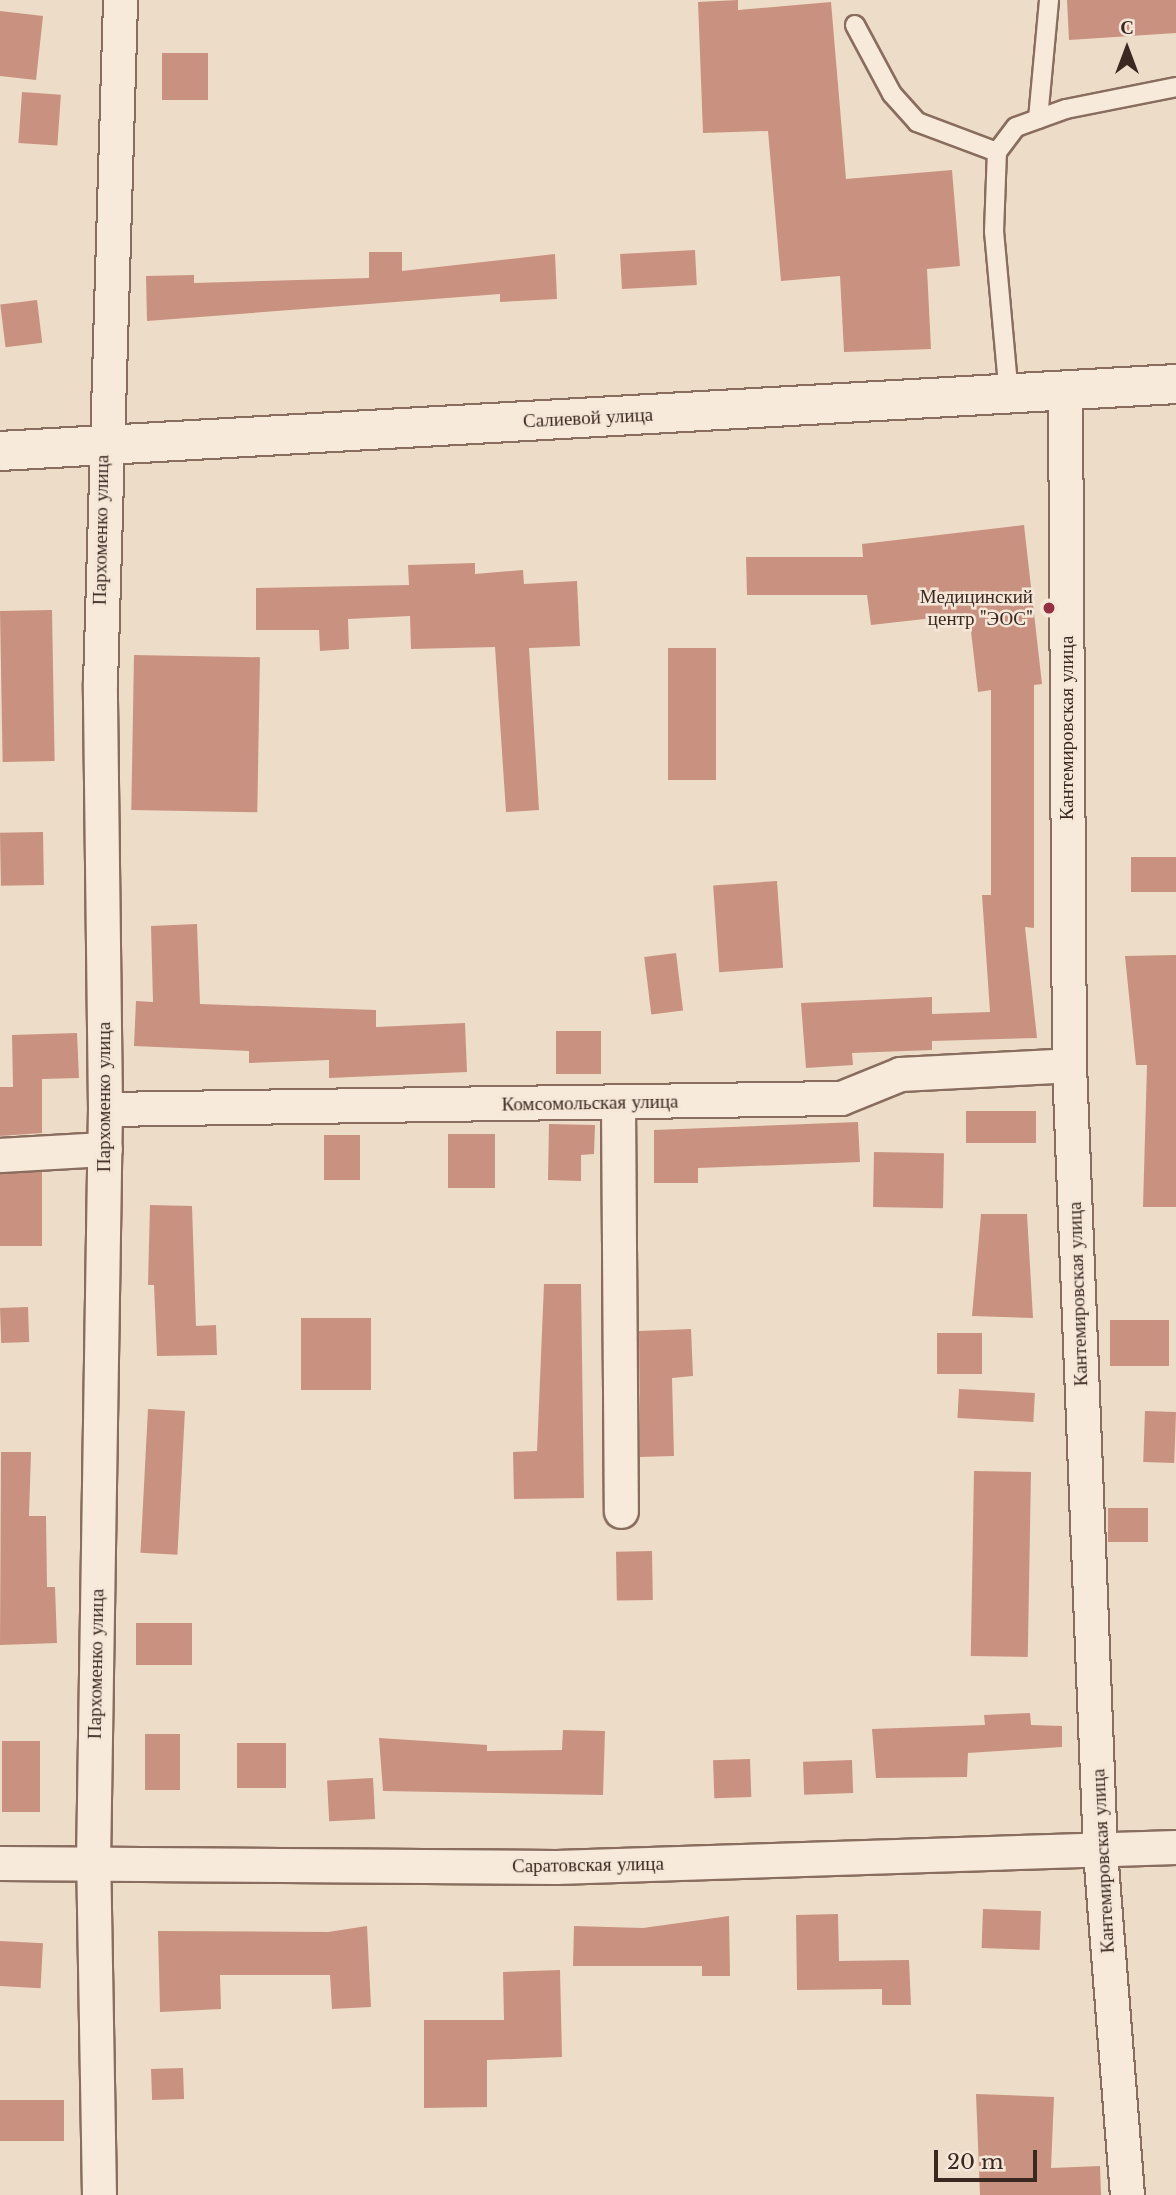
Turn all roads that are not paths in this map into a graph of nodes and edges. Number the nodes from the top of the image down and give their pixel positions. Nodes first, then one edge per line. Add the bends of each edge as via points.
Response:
1 (120, 0) edge
2 (1049, 0) edge
3 (855, 25) dead end
4 (1176, 87) edge
5 (1038, 119) junction
6 (997, 152) junction
7 (1176, 384) edge
8 (1065, 393) junction
9 (1009, 396) junction
10 (102, 445) junction
11 (0, 451) edge
12 (1069, 1066) junction
13 (618, 1103) junction
14 (105, 1109) junction
15 (104, 1149) junction
16 (0, 1155) edge
17 (621, 1511) dead end
18 (1176, 1847) edge
19 (1100, 1852) junction
20 (0, 1863) edge
21 (93, 1863) junction
22 (99, 2195) edge
23 (1127, 2195) edge

1 - 10 street, Пархоменко улица
2 - 5 lane
3 - 6 lane via 892,94 917,121
4 - 5 lane
5 - 6 lane via 1016,127
6 - 9 lane via 994,232
7 - 8 main road, Салиевой улица
8 - 9 main road, Салиевой улица
8 - 12 street, Кантемировская улица
9 - 10 main road, Салиевой улица
10 - 11 main road, Салиевой улица
10 - 14 street, Пархоменко улица
12 - 13 street, Комсомольская улица via 900,1074 841,1098
12 - 19 street, Кантемировская улица
13 - 14 street, Комсомольская улица
13 - 17 street
14 - 15 street, Пархоменко улица
15 - 16 street
15 - 21 street, Пархоменко улица
18 - 19 street, Саратовская улица
19 - 21 street, Саратовская улица via 556,1867
19 - 23 street, Кантемировская улица
20 - 21 street, Саратовская улица
21 - 22 street, Пархоменко улица

